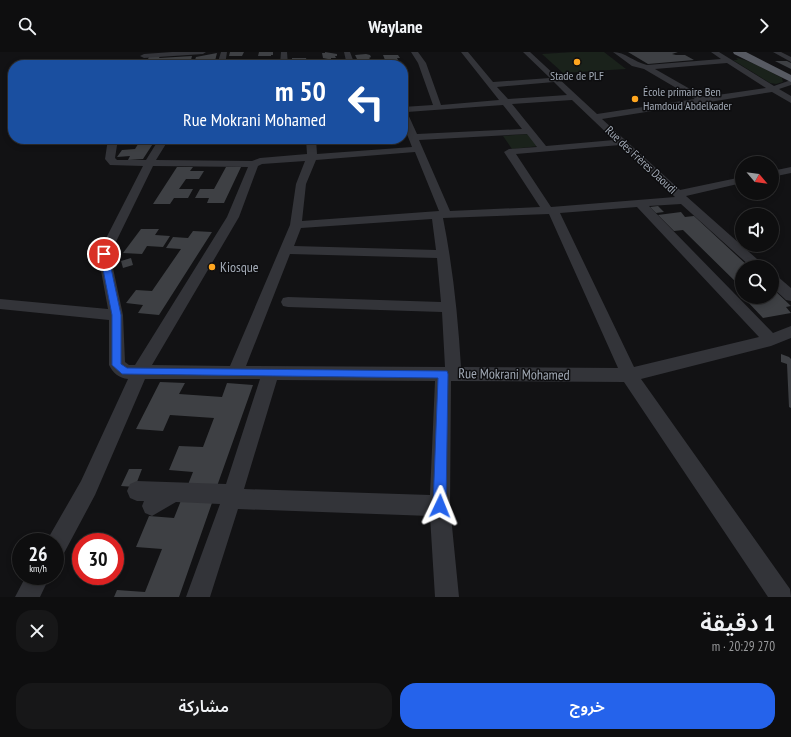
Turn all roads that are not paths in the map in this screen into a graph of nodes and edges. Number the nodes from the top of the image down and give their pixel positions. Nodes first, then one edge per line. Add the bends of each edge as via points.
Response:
1 (193, 52) edge
2 (203, 52) edge
3 (414, 52) edge
4 (464, 52) edge
5 (526, 52) edge
6 (616, 52) edge
7 (714, 52) edge
8 (738, 52) edge
9 (748, 52) edge
10 (776, 52) edge
11 (144, 54) edge
12 (791, 60) edge
13 (727, 61) junction
14 (647, 67) junction
15 (791, 74) edge
16 (791, 79) edge
17 (556, 80) junction
18 (791, 82) edge
19 (491, 85) junction
20 (791, 86) edge
21 (776, 88) junction
22 (573, 97) junction
23 (703, 100) junction
24 (791, 100) edge
25 (504, 101) junction
26 (438, 107) junction
27 (408, 110) edge
28 (595, 117) junction
29 (408, 124) edge
30 (530, 131) junction
31 (414, 137) junction
32 (622, 142) junction
33 (502, 143) junction
34 (112, 144) edge
35 (161, 144) edge
36 (311, 144) edge
37 (419, 149) junction
38 (544, 149) junction
39 (312, 156) junction
40 (150, 164) junction
41 (254, 164) junction
42 (791, 170) edge
43 (779, 173) edge
44 (735, 182) edge
45 (681, 197) junction
46 (640, 204) junction
47 (550, 210) junction
48 (442, 215) junction
49 (296, 225) junction
50 (286, 250) junction
51 (444, 254) junction
52 (751, 260) edge
53 (779, 285) edge
54 (791, 296) edge
55 (288, 302) dead end
56 (0, 304) edge
57 (450, 307) junction
58 (116, 315) junction
59 (791, 332) edge
60 (771, 340) junction
61 (139, 373) junction
62 (235, 373) junction
63 (270, 374) junction
64 (448, 374) junction
65 (629, 375) junction
66 (148, 493) dead end
67 (232, 497) junction
68 (440, 506) junction
69 (63, 533) edge
70 (34, 585) edge
71 (451, 596) edge
72 (27, 597) edge
73 (198, 597) edge
74 (782, 597) edge

1 - 2 street
1 - 11 street
3 - 26 street via 422,63
4 - 19 street
5 - 17 street, Rue des Frères Daoudi
6 - 14 street via 635,64
7 - 13 street
8 - 16 highway
9 - 15 highway
10 - 12 street
13 - 14 street
13 - 21 street
14 - 23 street
17 - 19 street
17 - 22 street, Rue des Frères Daoudi
18 - 21 street
19 - 25 street
20 - 21 street
21 - 23 street
21 - 24 street
22 - 25 street
22 - 28 street, Rue des Frères Daoudi
23 - 28 street
25 - 26 street
25 - 30 street
26 - 27 street
28 - 32 street, Rue des Frères Daoudi
29 - 31 street
30 - 33 street
30 - 38 street
31 - 33 street
31 - 37 street
32 - 38 street
32 - 45 street, Rue des Frères Daoudi
33 - 38 street
33 - 47 street
34 - 40 street via 109,154 114,163
35 - 40 street, Rue Mokrani Mohamed
36 - 39 street
37 - 39 street
37 - 48 street
39 - 41 street via 260,161
39 - 49 street via 301,184
40 - 41 street
40 - 58 street, Rue Mokrani Mohamed via 104,254
41 - 61 street via 230,223
42 - 43 street
44 - 45 street
45 - 46 street
45 - 52 street, Rue des Frères Daoudi
46 - 47 street
46 - 60 street
47 - 48 street
47 - 65 street
48 - 49 street
48 - 51 street
49 - 50 street
50 - 51 street
50 - 62 street
51 - 57 street
53 - 54 street
55 - 57 street
56 - 58 street
57 - 64 street
58 - 61 street, Rue Mokrani Mohamed via 117,365 125,372
59 - 60 street, Rue Mokrani Mohamed
60 - 65 street, Rue Mokrani Mohamed
61 - 62 street, Rue Mokrani Mohamed
61 - 69 street via 88,488
62 - 63 street, Rue Mokrani Mohamed
63 - 64 street, Rue Mokrani Mohamed
63 - 67 street
64 - 65 street, Rue Mokrani Mohamed
64 - 68 street
65 - 74 street
66 - 67 street
67 - 68 street
67 - 73 street
68 - 71 street
70 - 72 street

